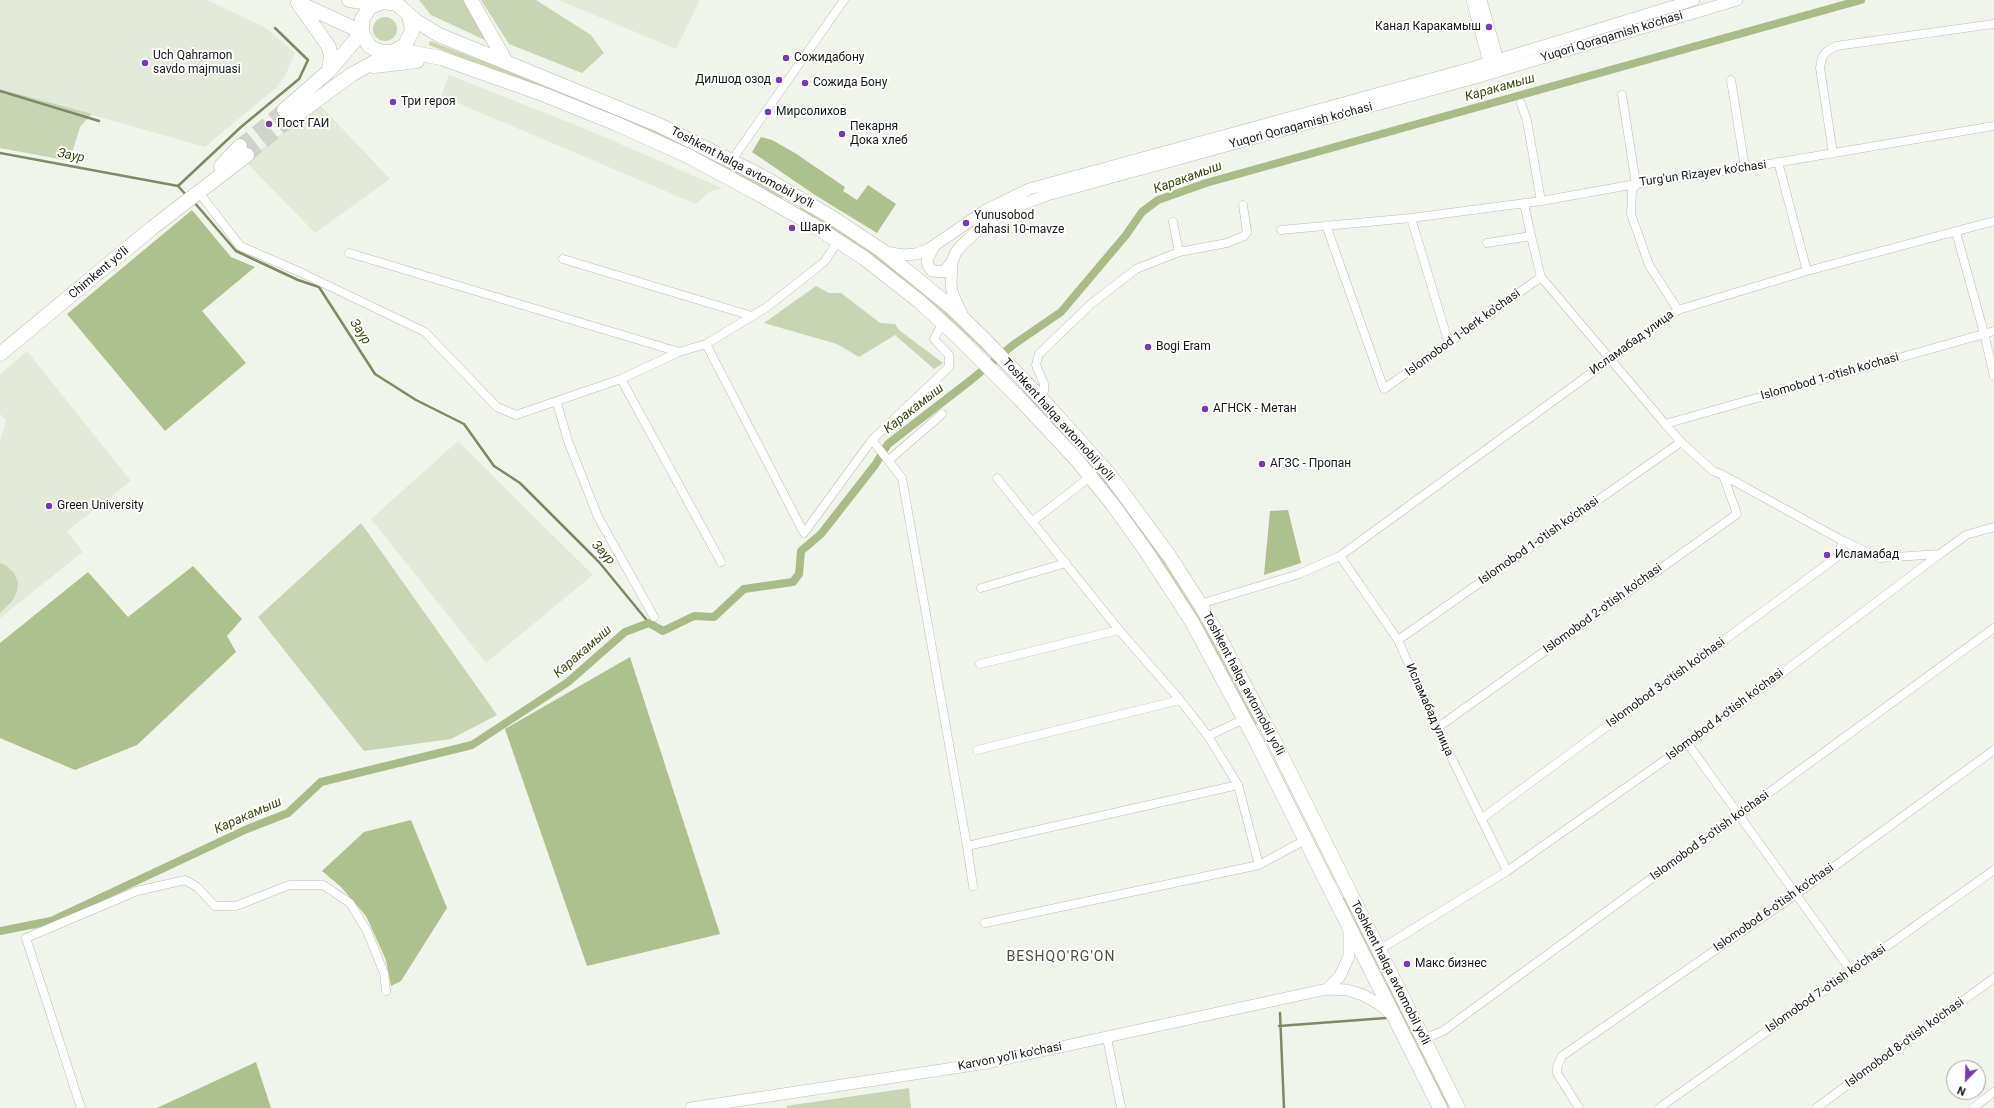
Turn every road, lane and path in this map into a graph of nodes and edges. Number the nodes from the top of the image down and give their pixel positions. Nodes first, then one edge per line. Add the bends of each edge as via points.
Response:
1 (349, 0) edge
2 (471, 0) edge
3 (844, 0) edge
4 (1472, 0) edge
5 (1481, 0) edge
6 (1694, 0) edge
7 (1737, 0) edge
8 (294, 2) edge
9 (376, 4) junction
10 (409, 15) junction
11 (328, 16) junction
12 (1994, 24) edge
13 (362, 32) junction
14 (392, 52) junction
15 (344, 56) junction
16 (1494, 61) junction
17 (506, 62) junction
18 (456, 63) junction
19 (362, 68) junction
20 (329, 71) junction
21 (1497, 72) junction
22 (1731, 80) dead end
23 (1622, 95) dead end
24 (1521, 103) dead end
25 (1994, 126) edge
26 (243, 150) tunnel mouth
27 (1833, 153) junction
28 (732, 160) junction
29 (1778, 162) junction
30 (1745, 168) junction
31 (1636, 184) junction
32 (198, 191) junction
33 (797, 196) junction
34 (1541, 201) junction
35 (1524, 203) junction
36 (1243, 205) dead end
37 (788, 210) junction
38 (1411, 218) junction
39 (1994, 221) edge
40 (1173, 222) dead end
41 (1326, 225) junction
42 (1281, 230) dead end
43 (1956, 232) junction
44 (1531, 236) junction
45 (838, 241) junction
46 (1487, 243) dead end
47 (934, 246) junction
48 (881, 250) junction
49 (1179, 252) junction
50 (350, 253) dead end
51 (563, 259) dead end
52 (952, 262) junction
53 (1807, 271) junction
54 (1541, 277) junction
55 (1678, 310) junction
56 (752, 316) junction
57 (943, 322) junction
58 (972, 327) junction
59 (1994, 330) edge
60 (1984, 333) junction
61 (706, 344) junction
62 (1449, 344) junction
63 (679, 352) junction
64 (0, 354) edge
65 (1610, 358) junction
66 (1994, 376) edge
67 (621, 379) junction
68 (1040, 397) junction
69 (557, 402) junction
70 (942, 414) dead end
71 (1665, 424) junction
72 (872, 440) junction
73 (1681, 442) junction
74 (889, 460) junction
75 (1723, 475) junction
76 (1090, 477) junction
77 (997, 478) dead end
78 (1033, 521) junction
79 (1994, 527) edge
80 (1843, 541) junction
81 (1940, 554) junction
82 (1340, 556) junction
83 (721, 562) dead end
84 (1066, 563) junction
85 (981, 588) dead end
86 (1200, 604) junction
87 (654, 618) dead end
88 (1994, 628) edge
89 (1119, 630) junction
90 (1398, 640) junction
91 (980, 664) dead end
92 (1180, 700) junction
93 (1240, 721) dead end
94 (1437, 728) junction
95 (1271, 735) junction
96 (1208, 736) junction
97 (1257, 743) junction
98 (1688, 744) junction
99 (977, 750) dead end
100 (1994, 750) edge
101 (1238, 785) junction
102 (1739, 816) junction
103 (1480, 819) junction
104 (1305, 840) junction
105 (967, 846) junction
106 (1259, 865) junction
107 (1994, 870) edge
108 (1507, 871) junction
109 (973, 886) dead end
110 (1348, 888) junction
111 (1333, 895) junction
112 (1795, 895) junction
113 (985, 923) dead end
114 (1349, 926) junction
115 (1379, 950) junction
116 (1851, 972) junction
117 (1994, 978) edge
118 (1327, 989) junction
119 (386, 991) dead end
120 (1394, 1017) junction
121 (1107, 1038) junction
122 (1424, 1040) junction
123 (1994, 1092) edge
124 (81, 1108) edge
125 (691, 1108) edge
126 (1121, 1108) edge
127 (1440, 1108) edge
128 (1458, 1108) edge
129 (1579, 1108) edge
130 (1659, 1108) edge
131 (1816, 1108) edge
132 (1973, 1108) edge

1 - 9 highway, Toshkent halqa avtomobil yo'li
2 - 17 highway
3 - 28 street
4 - 16 main road
5 - 16 main road
6 - 16 main road, Yuqori Qoraqamish ko'chasi
7 - 21 main road, Yuqori Qoraqamish ko'chasi
8 - 11 highway, Toshkent halqa avtomobil yo'li
8 - 20 highway via 330,47 332,56
9 - 10 highway, Toshkent halqa avtomobil yo'li via 397,4
9 - 13 highway via 370,7 362,19
10 - 14 highway via 412,23 410,38
10 - 17 highway, Toshkent halqa avtomobil yo'li via 440,35
11 - 13 highway, Toshkent halqa avtomobil yo'li
11 - 15 highway via 338,25 345,37 347,44
12 - 27 street via 1836,46 1826,52 1820,68
13 - 14 highway, Toshkent halqa avtomobil yo'li via 370,46 376,50
13 - 15 highway
14 - 18 highway, Toshkent halqa avtomobil yo'li via 425,54
14 - 19 highway
15 - 20 highway
16 - 21 main road
16 - 47 main road, Yuqori Qoraqamish ko'chasi via 1029,189 981,213
17 - 28 highway, Toshkent halqa avtomobil yo'li via 659,125
18 - 19 highway via 408,61
18 - 37 highway, Toshkent halqa avtomobil yo'li via 545,95 652,140
19 - 20 highway via 287,115
21 - 52 main road, Yuqori Qoraqamish ko'chasi via 1047,195 1015,208 978,230 961,246
22 - 30 street
23 - 31 street
24 - 34 street via 1527,122
25 - 27 street, Turg'un Rizayev ko'chasi
26 - 32 highway, Chimkent yo‘li
27 - 29 street, Turg'un Rizayev ko'chasi
28 - 33 highway, Toshkent halqa avtomobil yo'li
29 - 30 street, Turg'un Rizayev ko'chasi
29 - 53 street
30 - 31 street, Turg'un Rizayev ko'chasi
31 - 34 street, Turg'un Rizayev ko'chasi
31 - 55 street via 1632,191 1631,214 1649,265
32 - 64 highway, Chimkent yo‘li
32 - 69 street via 240,246 425,332 497,407 516,415
33 - 37 highway
33 - 48 highway, Toshkent halqa avtomobil yo'li
34 - 35 street, Turg'un Rizayev ko'chasi
35 - 38 street, Turg'un Rizayev ko'chasi
35 - 44 street
36 - 49 street via 1247,232 1244,236 1227,243
37 - 45 highway, Toshkent halqa avtomobil yo'li
38 - 41 street, Turg'un Rizayev ko'chasi
38 - 62 street
39 - 43 street, Исламабад улица
40 - 49 street
41 - 42 street, Turg'un Rizayev ko'chasi
41 - 62 street, Islomobod 1-berk ko'chasi via 1384,389
43 - 53 street, Исламабад улица
43 - 60 street
44 - 46 street
44 - 54 street
45 - 56 street via 825,261
45 - 57 highway, Toshkent halqa avtomobil yo'li via 892,279
47 - 48 main road, Yuqori Qoraqamish ko'chasi via 911,255 895,255
47 - 52 main road via 927,260 932,271 944,272
48 - 58 highway, Toshkent halqa avtomobil yo'li via 928,287
49 - 68 street via 1136,269 1091,304 1039,354 1036,365 1044,384 1044,391
50 - 63 street
51 - 56 street
52 - 58 main road, Yuqori Qoraqamish ko'chasi via 950,276 953,295 961,313
53 - 55 street, Исламабад улица
54 - 62 street, Islomobod 1-berk ko'chasi
54 - 65 street
55 - 65 street, Исламабад улица
56 - 61 street
57 - 72 street via 934,339 949,355 949,367
57 - 76 highway, Toshkent halqa avtomobil yo'li via 1058,439
58 - 68 highway, Toshkent halqa avtomobil yo'li
59 - 60 street, Islomobod 1-o'tish ko'chasi
60 - 66 street
60 - 71 street, Islomobod 1-o'tish ko'chasi
61 - 63 street
61 - 72 street via 804,534
63 - 67 street
65 - 71 street
65 - 82 street, Исламабад улица
67 - 69 street
67 - 83 street
68 - 86 highway, Toshkent halqa avtomobil yo'li via 1081,441 1126,497 1170,557
69 - 87 street via 568,441 598,516
70 - 74 street
71 - 73 street
72 - 74 street
73 - 75 street via 1713,471
73 - 90 street, Islomobod 1-o'tish ko'chasi
74 - 105 street via 902,478
75 - 80 street
75 - 94 street, Islomobod 2-o'tish ko'chasi via 1737,514
76 - 78 street
76 - 97 highway, Toshkent halqa avtomobil yo'li via 1146,551 1177,598 1206,646
77 - 78 street
78 - 84 street
79 - 81 street, Islomobod 4-o'tish ko'chasi via 1966,535
80 - 81 street via 1880,558
80 - 103 street, Islomobod 3-o'tish ko'chasi via 1837,557
81 - 98 street, Islomobod 4-o'tish ko'chasi
82 - 86 street, Исламабад улица via 1299,574
82 - 90 street, Исламабад улица
84 - 85 street
84 - 89 street
86 - 95 highway, Toshkent halqa avtomobil yo'li
88 - 102 street, Islomobod 5-o'tish ko'chasi
89 - 91 street
89 - 92 street
90 - 94 street, Исламабад улица
92 - 96 street
92 - 99 street
93 - 96 street
94 - 103 street, Исламабад улица
95 - 97 highway
95 - 110 highway, Toshkent halqa avtomobil yo'li
96 - 101 street
97 - 104 highway, Toshkent halqa avtomobil yo'li
98 - 102 street
98 - 108 street, Islomobod 4-o'tish ko'chasi
100 - 112 street, Islomobod 6-o'tish ko'chasi
101 - 105 street
101 - 106 street
102 - 112 street
102 - 122 street, Islomobod 5-o'tish ko'chasi via 1443,1031
103 - 108 street, Исламабад улица
104 - 106 street
104 - 111 highway, Toshkent halqa avtomobil yo'li
105 - 109 street
106 - 113 street
107 - 116 street, Islomobod 7-o'tish ko'chasi
108 - 115 street, Islomobod 4-o'tish ko'chasi
110 - 111 highway
110 - 115 highway, Toshkent halqa avtomobil yo'li
111 - 114 highway, Toshkent halqa avtomobil yo'li
112 - 116 street
112 - 129 street, Islomobod 6-o'tish ko'chasi via 1562,1056 1557,1067 1560,1079
114 - 118 main road via 1349,956 1340,976
114 - 120 highway, Toshkent halqa avtomobil yo'li
115 - 122 highway, Toshkent halqa avtomobil yo'li
116 - 130 street, Islomobod 7-o'tish ko'chasi
117 - 131 street, Islomobod 8-o'tish ko'chasi
118 - 120 main road, Karvon yo‘li ko'chasi via 1347,990 1363,995
118 - 121 main road, Karvon yo‘li ko'chasi
119 - 124 street via 384,973 367,931 350,903 323,885 289,884 236,906 215,906 197,887 185,880 137,891 26,938
120 - 127 highway, Toshkent halqa avtomobil yo'li
121 - 125 main road, Karvon yo‘li ko'chasi via 987,1063
121 - 126 street
122 - 128 highway, Toshkent halqa avtomobil yo'li
123 - 132 street

